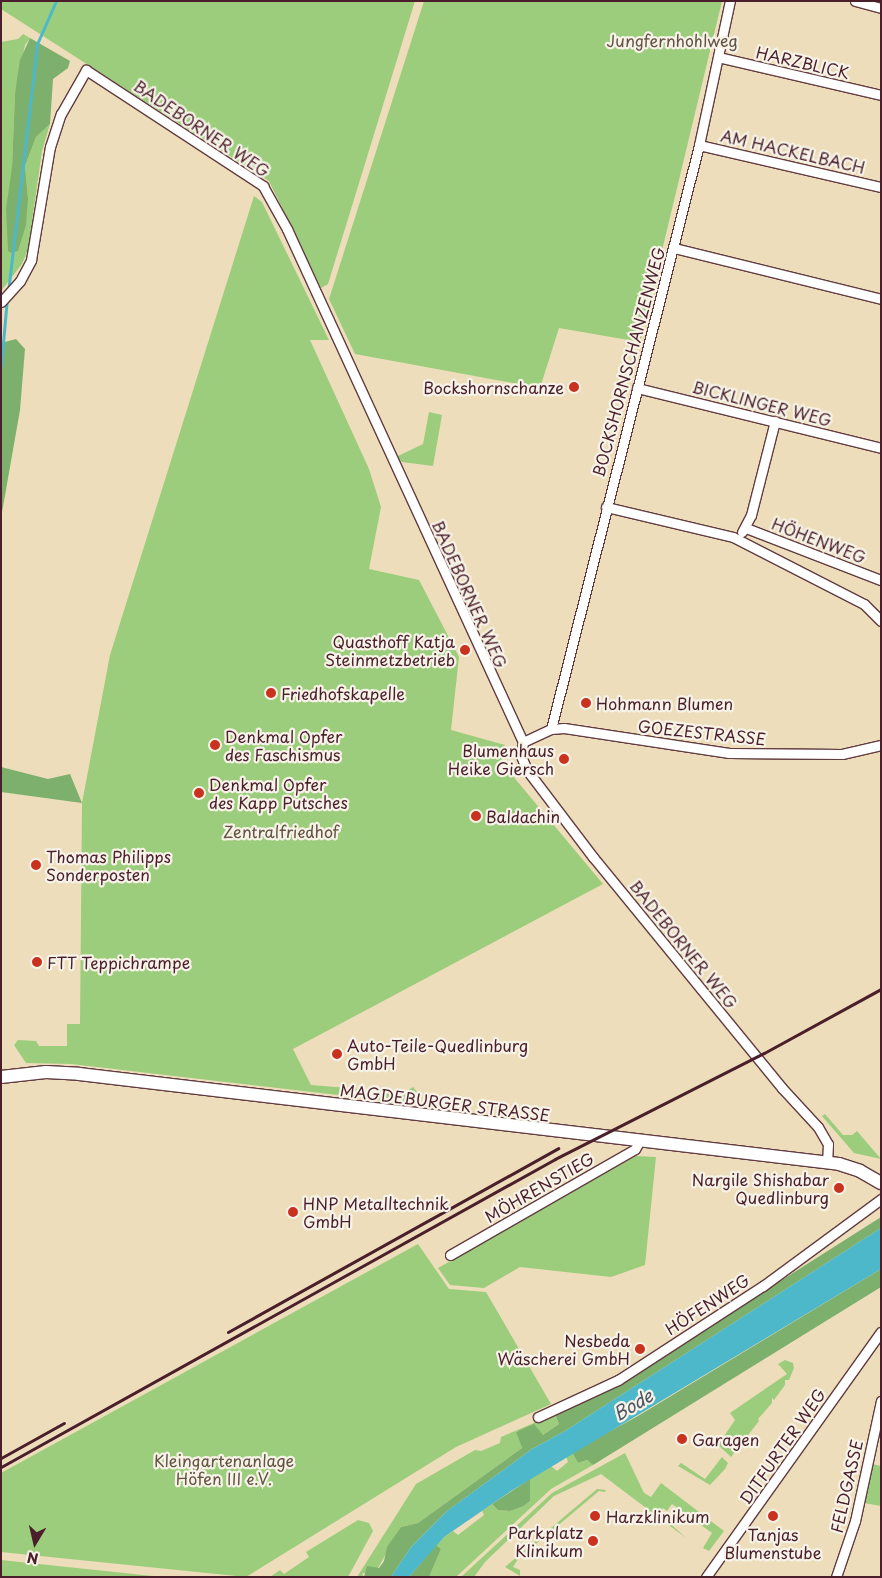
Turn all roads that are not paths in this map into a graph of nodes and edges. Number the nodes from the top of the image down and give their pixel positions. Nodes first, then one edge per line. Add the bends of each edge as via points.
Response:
1 (730, 1) edge
2 (855, 1) edge
3 (881, 8) edge
4 (718, 57) junction
5 (881, 95) edge
6 (699, 145) junction
7 (881, 187) edge
8 (674, 248) junction
9 (881, 299) edge
10 (2, 302) edge
11 (637, 388) junction
12 (775, 421) junction
13 (881, 448) edge
14 (606, 507) junction
15 (746, 528) junction
16 (733, 537) junction
17 (881, 580) edge
18 (881, 621) edge
19 (551, 729) junction
20 (523, 742) junction
21 (881, 745) edge
22 (1, 1077) edge
23 (639, 1142) junction
24 (826, 1163) junction
25 (881, 1183) edge
26 (881, 1199) edge
27 (450, 1255) dead end
28 (881, 1332) edge
29 (881, 1401) edge
30 (538, 1417) dead end
31 (706, 1577) edge
32 (836, 1577) edge

1 - 4 street, BOCKSHORNSCHANZENWEG
2 - 3 street
4 - 5 street, HARZBLICK
4 - 6 street, BOCKSHORNSCHANZENWEG
6 - 7 street, AM HACKELBACH
6 - 8 street, BOCKSHORNSCHANZENWEG
8 - 9 street
8 - 11 street, BOCKSHORNSCHANZENWEG
10 - 20 street, BADEBORNER WEG via 31,260 50,147 61,114 86,70 256,180 268,193
11 - 12 street, BICKLINGER WEG
11 - 14 street, BOCKSHORNSCHANZENWEG
12 - 13 street, BICKLINGER WEG
12 - 15 street
14 - 16 street
14 - 19 street, BOCKSHORNSCHANZENWEG
15 - 16 street
15 - 17 street, HÖHENWEG
16 - 18 street via 864,604
19 - 20 street, GOEZESTRASSE
19 - 21 street, GOEZESTRASSE via 751,754 855,753
20 - 24 street, BADEBORNER WEG via 521,756 526,770 581,842 782,1088 818,1127 828,1144
22 - 23 main road, MAGDEBURGER STRASSE via 38,1072 79,1074
23 - 24 main road, MAGDEBURGER STRASSE
23 - 27 street, MÖHRENSTIEG via 629,1152
24 - 25 main road, MAGDEBURGER STRASSE via 858,1170
26 - 30 street, HÖFENWEG via 763,1286 618,1380
28 - 31 street, DITFURTER WEG
29 - 32 street, FELDGASSE via 855,1522

